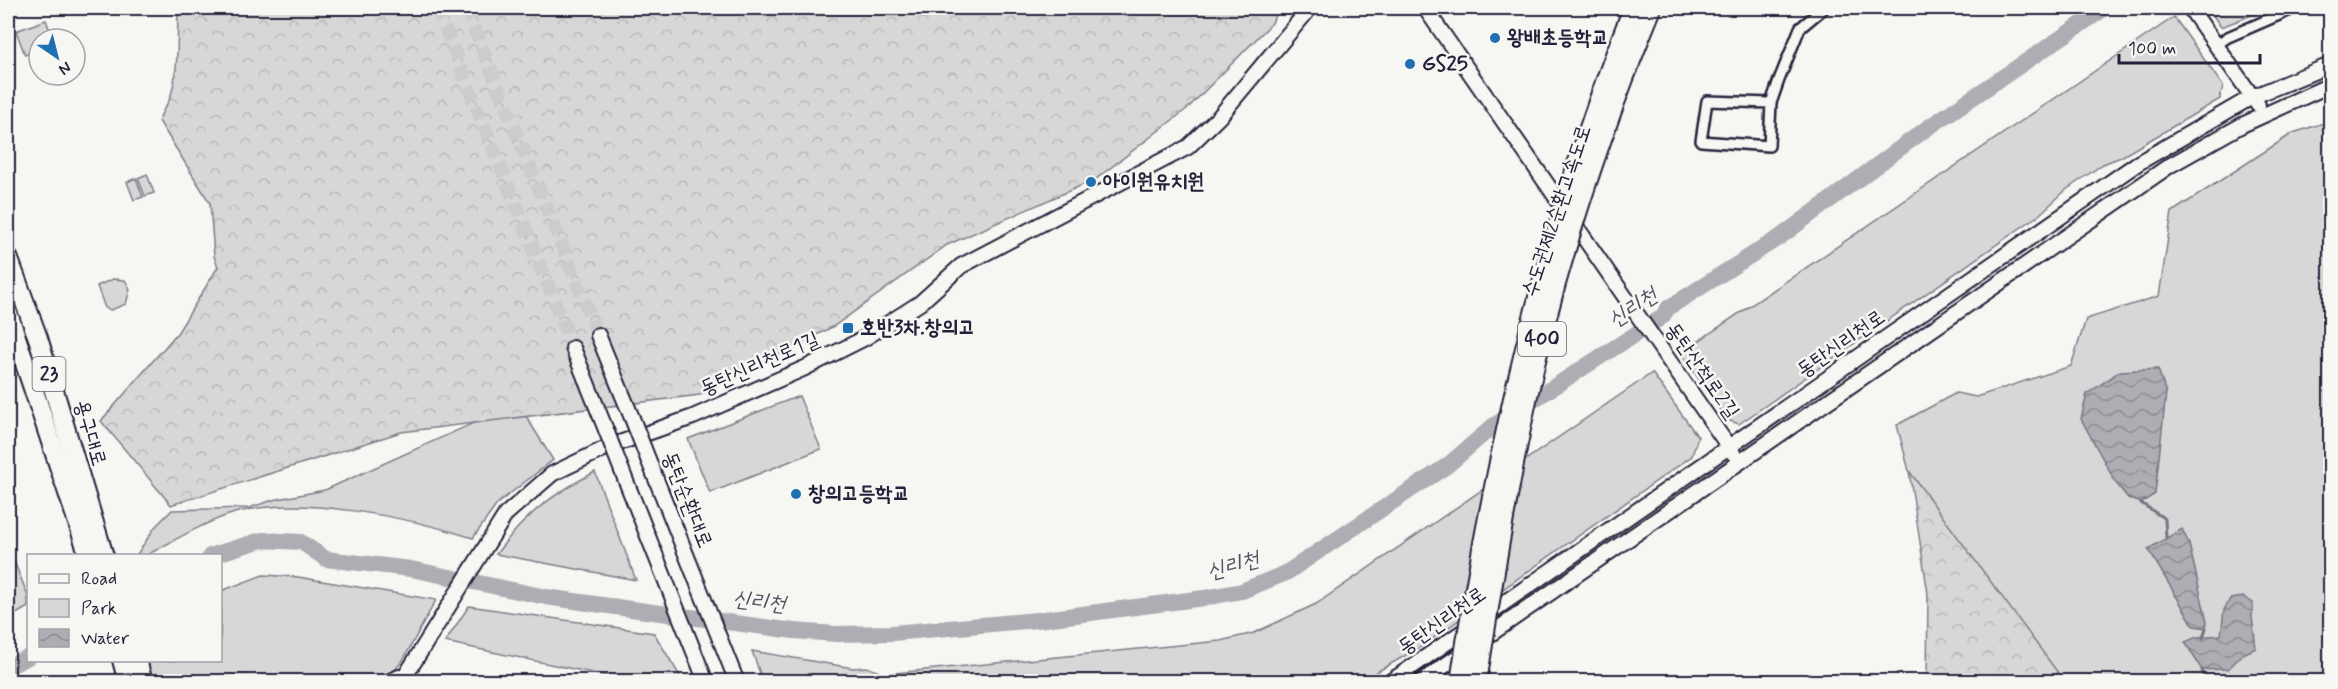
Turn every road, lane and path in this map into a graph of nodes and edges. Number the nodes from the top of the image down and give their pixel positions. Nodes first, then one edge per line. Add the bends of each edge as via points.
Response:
1 (1310, 8) edge
2 (1425, 8) edge
3 (1633, 8) edge
4 (1652, 8) edge
5 (1824, 8) edge
6 (2295, 8) edge
7 (2192, 10) edge
8 (2216, 45) junction
9 (2331, 64) edge
10 (2331, 85) edge
11 (2252, 97) junction
12 (1771, 103) junction
13 (2264, 114) junction
14 (8, 257) edge
15 (8, 313) edge
16 (598, 335) tunnel mouth
17 (573, 348) tunnel mouth
18 (1771, 418) junction
19 (1784, 431) junction
20 (1729, 447) junction
21 (1739, 462) junction
22 (1688, 476) junction
23 (1699, 490) junction
24 (77, 495) junction
25 (89, 554) edge
26 (104, 554) edge
27 (123, 662) edge
28 (138, 662) edge
29 (407, 680) edge
30 (706, 680) edge
31 (128, 681) edge
32 (143, 681) edge
33 (388, 681) edge
34 (737, 681) edge
35 (1390, 681) edge
36 (1421, 681) edge
37 (1460, 681) edge
38 (1477, 681) edge

1 - 29 main road, 동탄신리천로1길 via 1219,117 1188,147 961,266 920,303 865,338 693,417 608,447 552,474 506,514
2 - 20 main road, 동탄산척로2길
3 - 37 highway, 수도권제2순환고속도로 / 400, bridge via 1589,128 1543,273 1473,592
4 - 38 highway, 수도권제2순환고속도로 / 400, bridge via 1607,128 1554,292 1525,411
5 - 12 street via 1800,28
6 - 8 street
7 - 8 main road
8 - 11 main road
9 - 11 main road, 동탄신리천로
10 - 13 main road, 동탄신리천로
11 - 13 main road
11 - 18 main road, 동탄신리천로 via 2138,163
12 - 12 street via 1707,100 1701,141 1769,146
13 - 19 main road, 동탄신리천로 via 2169,166
14 - 24 highway, 용구대로 / 23 via 38,338
15 - 24 highway, 용구대로 / 23
16 - 34 main road, 동탄순환대로, bridge
17 - 30 main road, bridge
18 - 19 main road via 1772,428
18 - 20 main road, 동탄신리천로
19 - 21 main road, 동탄신리천로
20 - 21 main road, 동탄산척로2길
20 - 22 main road, 동탄신리천로
21 - 23 main road, 동탄신리천로
22 - 23 main road via 1698,478
22 - 35 main road, 동탄신리천로
23 - 36 main road, 동탄신리천로
24 - 25 highway, 용구대로 / 23
24 - 26 highway, 용구대로 / 23
27 - 31 highway
28 - 32 highway
29 - 33 main road, 동탄신리천로1길

